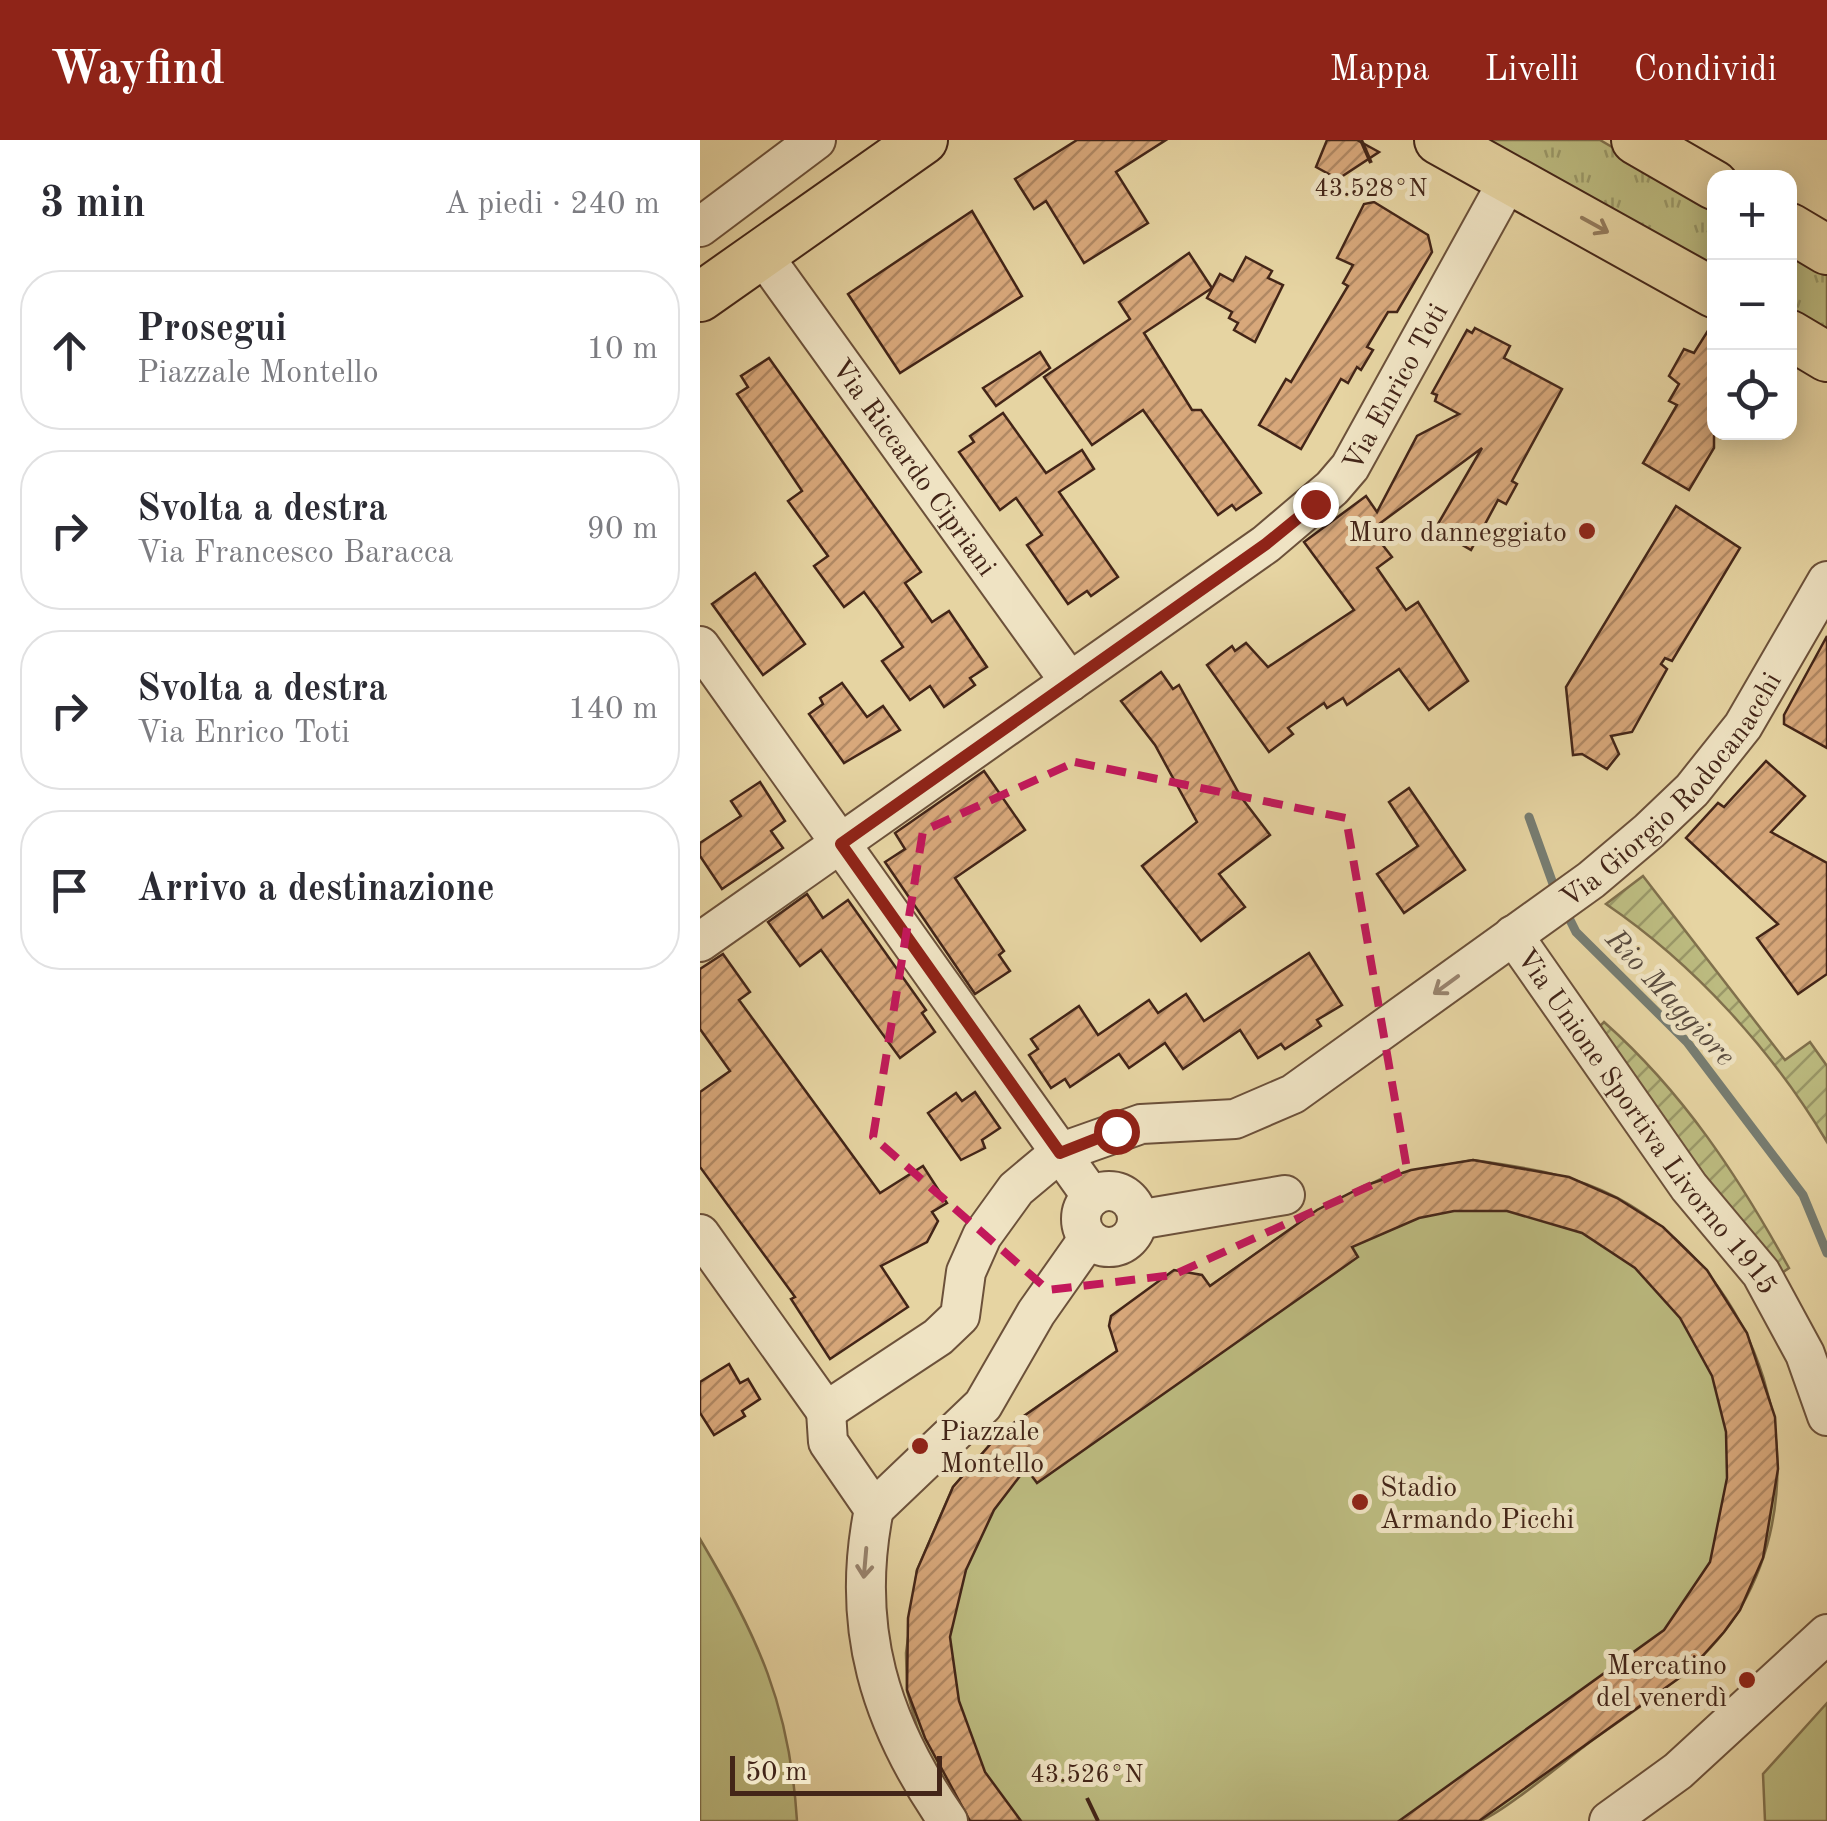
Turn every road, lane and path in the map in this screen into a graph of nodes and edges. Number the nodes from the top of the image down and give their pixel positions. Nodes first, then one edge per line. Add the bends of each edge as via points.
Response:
1 (816, 140) edge
2 (924, 140) edge
3 (1440, 140) edge
4 (1636, 140) edge
5 (1509, 180) junction
6 (1707, 181) edge
7 (700, 226) edge
8 (1797, 232) edge
9 (1827, 250) edge
10 (762, 254) junction
11 (1707, 289) edge
12 (700, 296) edge
13 (1797, 340) edge
14 (1827, 357) edge
15 (1827, 581) edge
16 (700, 646) edge
17 (1070, 682) junction
18 (841, 844) junction
19 (1525, 926) junction
20 (700, 942) edge
21 (1060, 1153) junction
22 (1285, 1195) dead end
23 (1092, 1196) junction
24 (1137, 1220) junction
25 (700, 1234) edge
26 (1088, 1239) junction
27 (826, 1411) junction
28 (1827, 1416) edge
29 (874, 1509) junction
30 (1827, 1634) edge
31 (948, 1821) edge
32 (1609, 1821) edge

1 - 7 street
2 - 10 main road
3 - 5 main road
4 - 6 main road
5 -> 11 main road
5 - 17 street, Via Enrico Toti via 1350,467 1332,488 1266,544
8 - 9 main road
10 - 12 main road
10 - 17 street, Via Riccardo Cipriani
13 - 14 main road
15 - 19 street, Via Giorgio Rodocanacchi via 1720,757 1650,831
16 - 18 street
17 - 18 street, Via Enrico Toti
18 - 20 street, Via Enrico Toti
18 - 21 street
19 -> 21 street via 1262,1111 1235,1119 1141,1124
19 - 28 street, Via Unione Sportiva Livorno 1915 via 1689,1187 1762,1273 1800,1344
21 - 23 street
21 - 27 street via 1016,1188 982,1236 966,1272 960,1316
22 - 24 street
23 - 24 street via 1125,1196
23 - 26 street via 1081,1213
24 - 26 street via 1130,1238 1114,1248
25 - 27 street
26 - 29 street via 982,1405
27 - 29 street via 828,1442
29 -> 31 street via 864,1558 870,1647 906,1756
30 - 32 street via 1678,1771

